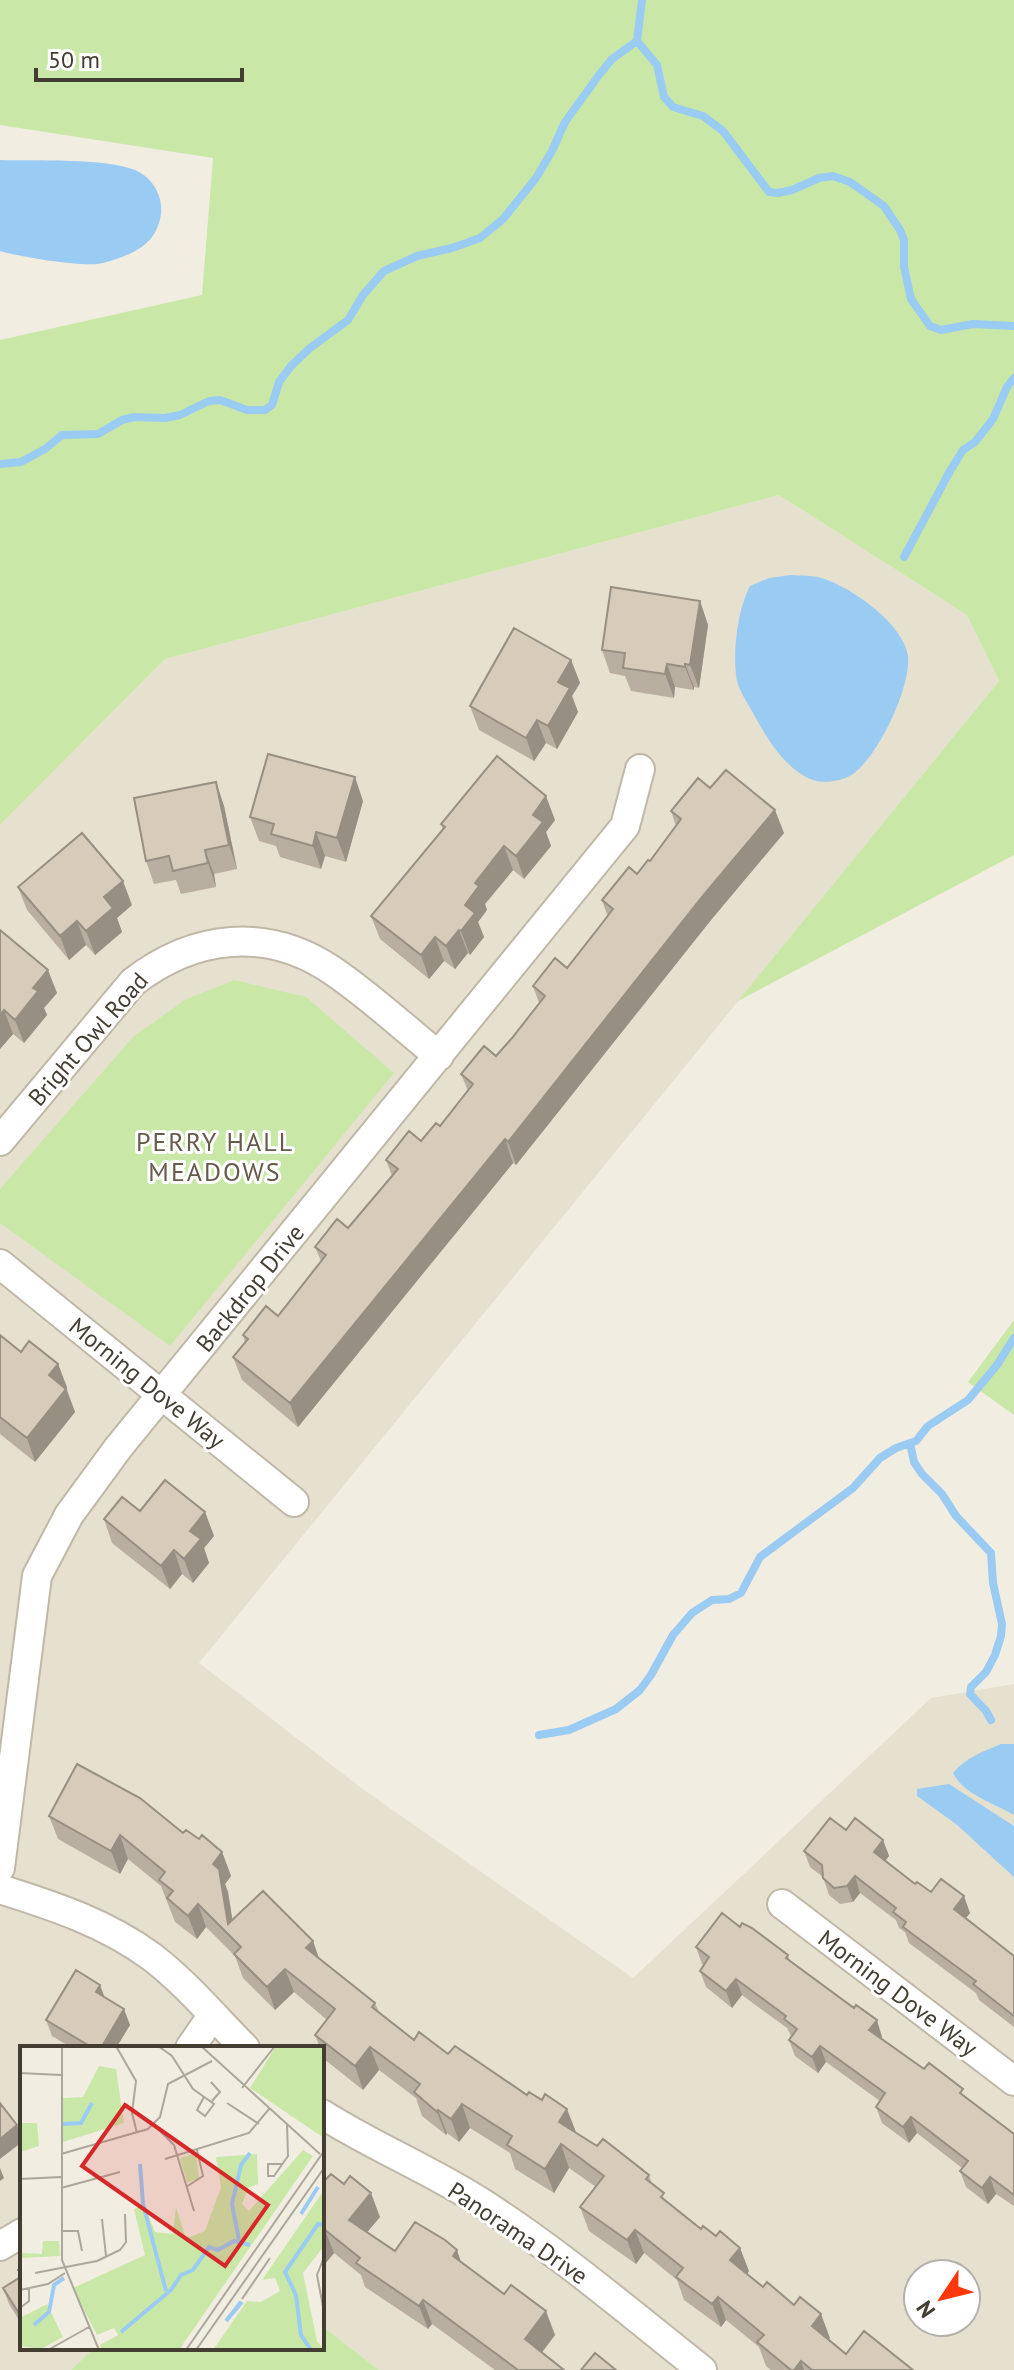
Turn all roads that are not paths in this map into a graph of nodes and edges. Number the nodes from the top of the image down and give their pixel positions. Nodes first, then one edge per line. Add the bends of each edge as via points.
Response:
1 (640, 769) dead end
2 (439, 1056) junction
3 (0, 1141) edge
4 (0, 1264) edge
5 (163, 1396) junction
6 (294, 1502) dead end
7 (0, 1868) edge
8 (0, 1889) edge
9 (782, 1904) dead end
10 (212, 2016) junction
11 (191, 2046) edge
12 (243, 2046) edge
13 (1014, 2081) edge
14 (324, 2115) edge
15 (20, 2234) edge
16 (0, 2246) edge
17 (702, 2370) edge

1 - 2 street, Backdrop Drive via 625,826
2 - 3 street, Bright Owl Road via 331,970 253,941 217,942 180,952 133,982
2 - 5 street, Backdrop Drive
4 - 5 street, Morning Dove Way
5 - 6 street, Morning Dove Way
5 - 7 street, Backdrop Drive via 69,1515 37,1576
8 - 10 street via 54,1906 123,1938 154,1958
9 - 13 street, Morning Dove Way
10 - 11 street
10 - 12 street
14 - 17 street, Panorama Drive via 478,2200
15 - 16 street

